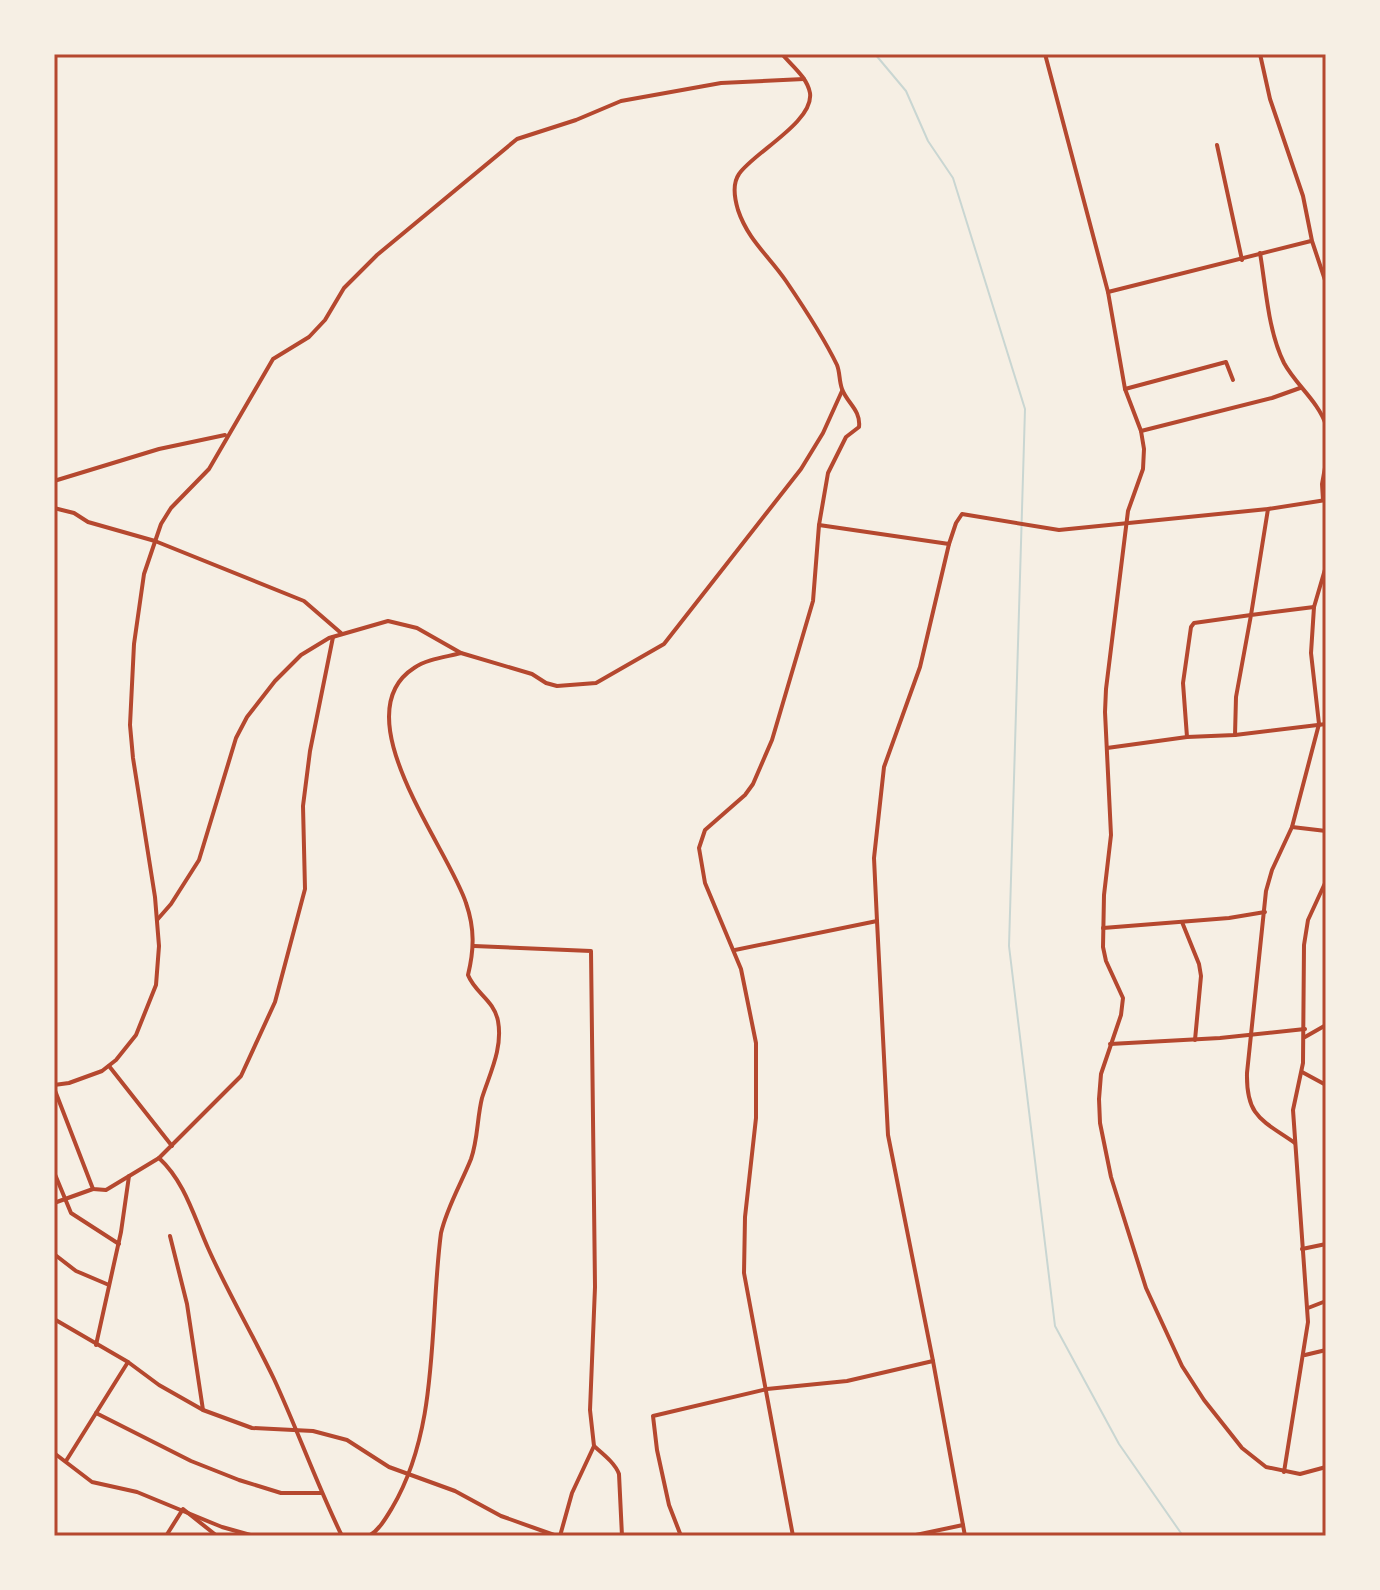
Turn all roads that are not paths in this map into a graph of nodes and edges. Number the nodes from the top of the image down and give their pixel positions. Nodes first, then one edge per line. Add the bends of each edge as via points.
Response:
1 (782, 54) edge
2 (1045, 54) edge
3 (1260, 54) edge
4 (804, 79) junction
5 (1217, 145) dead end
6 (1312, 241) junction
7 (1260, 253) junction
8 (1242, 260) junction
9 (1326, 283) edge
10 (1108, 292) junction
11 (1233, 380) dead end
12 (1301, 388) junction
13 (1125, 389) junction
14 (842, 391) junction
15 (1326, 425) edge
16 (1141, 431) junction
17 (227, 435) junction
18 (1326, 462) edge
19 (54, 481) edge
20 (1324, 500) edge
21 (54, 508) edge
22 (1268, 509) junction
23 (1127, 523) junction
24 (819, 525) junction
25 (155, 541) junction
26 (949, 544) junction
27 (1326, 566) edge
28 (1314, 607) junction
29 (1251, 615) junction
30 (341, 633) junction
31 (333, 636) junction
32 (461, 653) junction
33 (1319, 724) junction
34 (1326, 724) edge
35 (1235, 735) junction
36 (1187, 737) junction
37 (1107, 748) junction
38 (1292, 827) junction
39 (1326, 831) edge
40 (1326, 881) edge
41 (1265, 912) junction
42 (157, 920) junction
43 (877, 921) junction
44 (1182, 922) junction
45 (1103, 928) junction
46 (474, 946) junction
47 (735, 950) junction
48 (1326, 1025) edge
49 (1305, 1029) junction
50 (1250, 1034) junction
51 (1305, 1037) junction
52 (1195, 1040) junction
53 (1110, 1044) junction
54 (109, 1065) junction
55 (1302, 1072) junction
56 (1326, 1085) edge
57 (54, 1087) edge
58 (1295, 1143) junction
59 (172, 1146) junction
60 (159, 1158) junction
61 (54, 1172) edge
62 (129, 1176) junction
63 (56, 1182) edge
64 (93, 1189) junction
65 (65, 1199) junction
66 (54, 1203) edge
67 (170, 1236) dead end
68 (119, 1244) junction
69 (1326, 1244) edge
70 (1302, 1249) junction
71 (54, 1254) edge
72 (109, 1285) junction
73 (1326, 1301) edge
74 (1308, 1308) junction
75 (54, 1319) edge
76 (96, 1345) junction
77 (1326, 1350) edge
78 (1305, 1355) junction
79 (933, 1361) junction
80 (128, 1362) junction
81 (767, 1389) junction
82 (203, 1410) junction
83 (96, 1413) junction
84 (295, 1431) junction
85 (594, 1446) junction
86 (54, 1453) edge
87 (66, 1461) junction
88 (1326, 1467) edge
89 (1284, 1472) junction
90 (408, 1476) junction
91 (321, 1493) junction
92 (183, 1509) junction
93 (963, 1525) junction
94 (222, 1527) junction
95 (166, 1536) edge
96 (216, 1536) edge
97 (254, 1536) edge
98 (342, 1536) edge
99 (369, 1536) edge
100 (558, 1536) edge
101 (622, 1536) edge
102 (681, 1536) edge
103 (793, 1536) edge
104 (911, 1536) edge
105 (965, 1536) edge

1 - 4 street
2 - 10 street
3 - 6 street
4 - 14 street via 810,101 798,121 739,174 735,195 752,241 785,279 838,367
4 - 17 street via 721,83 621,101 517,139 377,255 344,288 309,337 273,359
5 - 8 street
6 - 7 street
6 - 9 street
7 - 8 street
7 - 12 street via 1278,346
8 - 10 street
10 - 13 street
11 - 13 street via 1226,362
12 - 15 street
12 - 16 street
13 - 16 street
14 - 24 street via 859,427 846,437 828,473
14 - 32 street via 801,469 653,652 596,683 557,686
16 - 23 street via 1145,458
17 - 19 street
17 - 25 street via 209,469 171,508
18 - 20 street
20 - 22 street
21 - 25 street
22 - 23 street
22 - 29 street
23 - 26 street via 1059,530 962,514
23 - 37 street via 1106,689
24 - 26 street
24 - 47 street via 813,601 772,740 753,784 701,840 705,883
25 - 30 street via 304,601
25 - 42 street via 136,615 130,725
26 - 43 street via 920,667 884,767 874,858
27 - 28 street
28 - 29 street
28 - 33 street via 1311,653
29 - 35 street via 1236,697
29 - 36 street via 1192,624 1183,683
30 - 31 street
30 - 32 street via 388,621 417,628
31 - 42 street via 301,655 247,717 199,860
31 - 59 street via 303,806 305,889 275,1002 241,1076
32 - 46 street via 426,662 404,676 394,693 389,727 402,775 460,886
33 - 34 street
33 - 35 street
33 - 38 street
35 - 36 street
36 - 37 street
37 - 45 street via 1111,835
38 - 39 street
38 - 41 street via 1272,870
40 - 49 street via 1306,930
41 - 44 street
41 - 50 street
42 - 54 street via 159,968 151,1002 136,1035
43 - 47 street
43 - 79 street via 888,1135
44 - 45 street
44 - 52 street via 1201,976
45 - 53 street via 1106,961 1123,998
46 - 85 street via 591,951
46 - 90 street via 468,975 495,1010 498,1044 472,1157 441,1233 426,1398
47 - 81 street via 747,988 758,1062 744,1273
48 - 51 street
49 - 50 street
49 - 51 street
50 - 52 street
50 - 58 street via 1250,1106 1258,1118
51 - 55 street
52 - 53 street
53 - 89 street via 1101,1074 1100,1123 1146,1288 1204,1400 1253,1458
54 - 57 street
54 - 59 street
55 - 56 street
55 - 58 street via 1293,1099
57 - 64 street
58 - 70 street
59 - 60 street
60 - 62 street
60 - 84 street via 190,1202
61 - 63 street
62 - 64 street via 106,1190
62 - 68 street
63 - 65 street
64 - 65 street
65 - 66 street
65 - 68 street via 71,1213
67 - 82 street via 187,1304
68 - 72 street
69 - 70 street
70 - 74 street
71 - 72 street via 76,1271
72 - 76 street
73 - 74 street
74 - 78 street
75 - 76 street
76 - 80 street
77 - 78 street
78 - 89 street
79 - 81 street via 847,1381
79 - 93 street
80 - 82 street
80 - 83 street
81 - 102 street via 653,1416 669,1505
81 - 103 street
82 - 84 street via 252,1428
83 - 87 street
83 - 91 street via 239,1480 281,1493
84 - 90 street via 347,1440
84 - 91 street
85 - 100 street
85 - 101 street via 619,1474
86 - 87 street
87 - 92 street via 92,1482 117,1485
88 - 89 street
90 - 99 street via 385,1519
90 - 100 street
91 - 98 street
92 - 94 street
92 - 95 street
92 - 96 street
93 - 104 street
93 - 105 street
94 - 96 street
94 - 97 street

